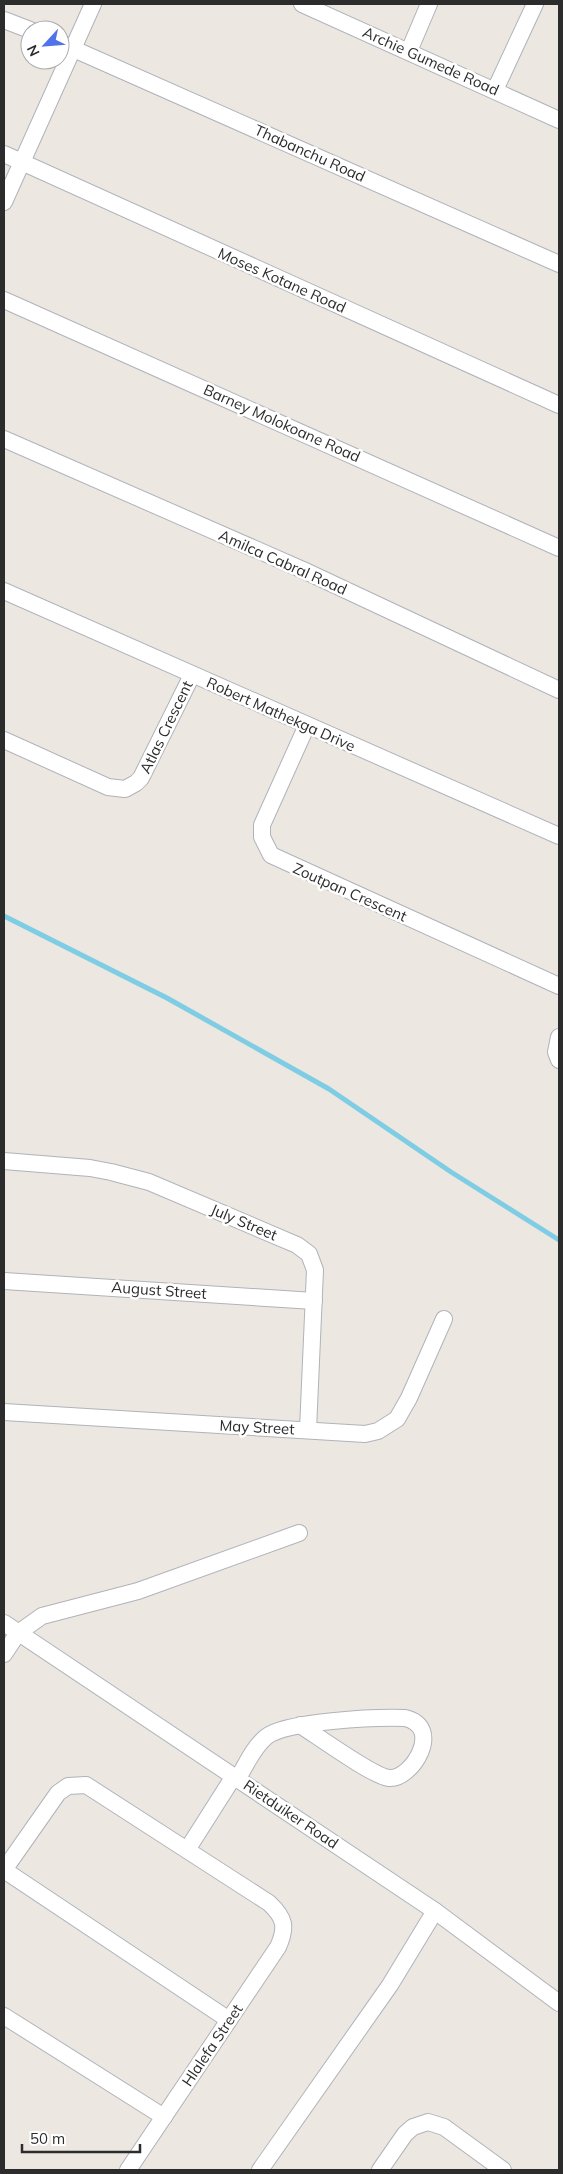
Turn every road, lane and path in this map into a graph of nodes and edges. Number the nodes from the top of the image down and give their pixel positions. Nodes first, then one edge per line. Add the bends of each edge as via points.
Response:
1 (93, 4) edge
2 (429, 4) edge
3 (535, 4) edge
4 (312, 6) edge
5 (4, 20) edge
6 (20, 26) edge
7 (70, 41) edge
8 (70, 47) edge
9 (409, 52) junction
10 (58, 70) edge
11 (495, 90) junction
12 (559, 120) edge
13 (4, 154) edge
14 (22, 162) junction
15 (4, 202) edge
16 (559, 264) edge
17 (4, 300) edge
18 (559, 405) edge
19 (4, 439) edge
20 (559, 548) edge
21 (4, 591) edge
22 (192, 675) junction
23 (559, 690) edge
24 (307, 725) junction
25 (4, 740) edge
26 (559, 836) edge
27 (559, 986) edge
28 (559, 1037) edge
29 (559, 1060) edge
30 (4, 1161) edge
31 (4, 1280) edge
32 (314, 1301) junction
33 (444, 1319) dead end
34 (4, 1412) edge
35 (308, 1430) junction
36 (299, 1533) dead end
37 (4, 1623) edge
38 (18, 1632) junction
39 (4, 1654) edge
40 (300, 1725) junction
41 (236, 1777) junction
42 (187, 1850) junction
43 (4, 1870) edge
44 (435, 1911) junction
45 (559, 2003) edge
46 (4, 2016) edge
47 (229, 2020) junction
48 (164, 2118) junction
49 (128, 2170) edge
50 (260, 2170) edge
51 (380, 2170) edge
52 (503, 2170) edge

1 - 7 street
2 - 9 street
3 - 11 street
4 - 9 street, Archie Gumede Road
5 - 6 street
8 - 16 street, Thabanchu Road
9 - 11 street, Archie Gumede Road
10 - 14 street
11 - 12 street, Archie Gumede Road
13 - 14 street, Moses Kotane Road
14 - 15 street
14 - 18 street, Moses Kotane Road
17 - 20 street, Barney Molokoane Road
19 - 23 street, Amilca Cabral Road via 303,570
21 - 22 street, Robert Mathekga Drive
22 - 24 street, Robert Mathekga Drive
22 - 25 street, Atlas Crescent via 145,772 131,787 108,787
24 - 26 street, Robert Mathekga Drive
24 - 27 street, Zoutpan Crescent via 262,825 262,837 271,854
28 - 29 street via 556,1052
30 - 32 street, July Street via 90,1168 128,1176 282,1238 304,1249 313,1262
31 - 32 street, August Street
32 - 35 street, July Street
33 - 35 street, May Street via 397,1419 366,1434
34 - 35 street, May Street
36 - 38 street via 138,1591 42,1616
37 - 38 street, Rietduiker Road
38 - 39 street
38 - 41 street, Rietduiker Road
40 - 40 street via 405,1718 421,1727 424,1738 421,1750 409,1768 389,1778 371,1771
40 - 41 street via 283,1728 264,1739
41 - 42 street
41 - 44 street, Rietduiker Road
42 - 43 street via 95,1790 78,1784 58,1793
42 - 47 street, Hlalefa Street via 269,1903 280,1915 284,1932 278,1947
43 - 47 street
44 - 45 street, Rietduiker Road
44 - 50 street via 390,1985
46 - 48 street
47 - 48 street, Hlalefa Street
48 - 49 street, Hlalefa Street
51 - 52 street via 405,2134 413,2127 428,2122 444,2127

